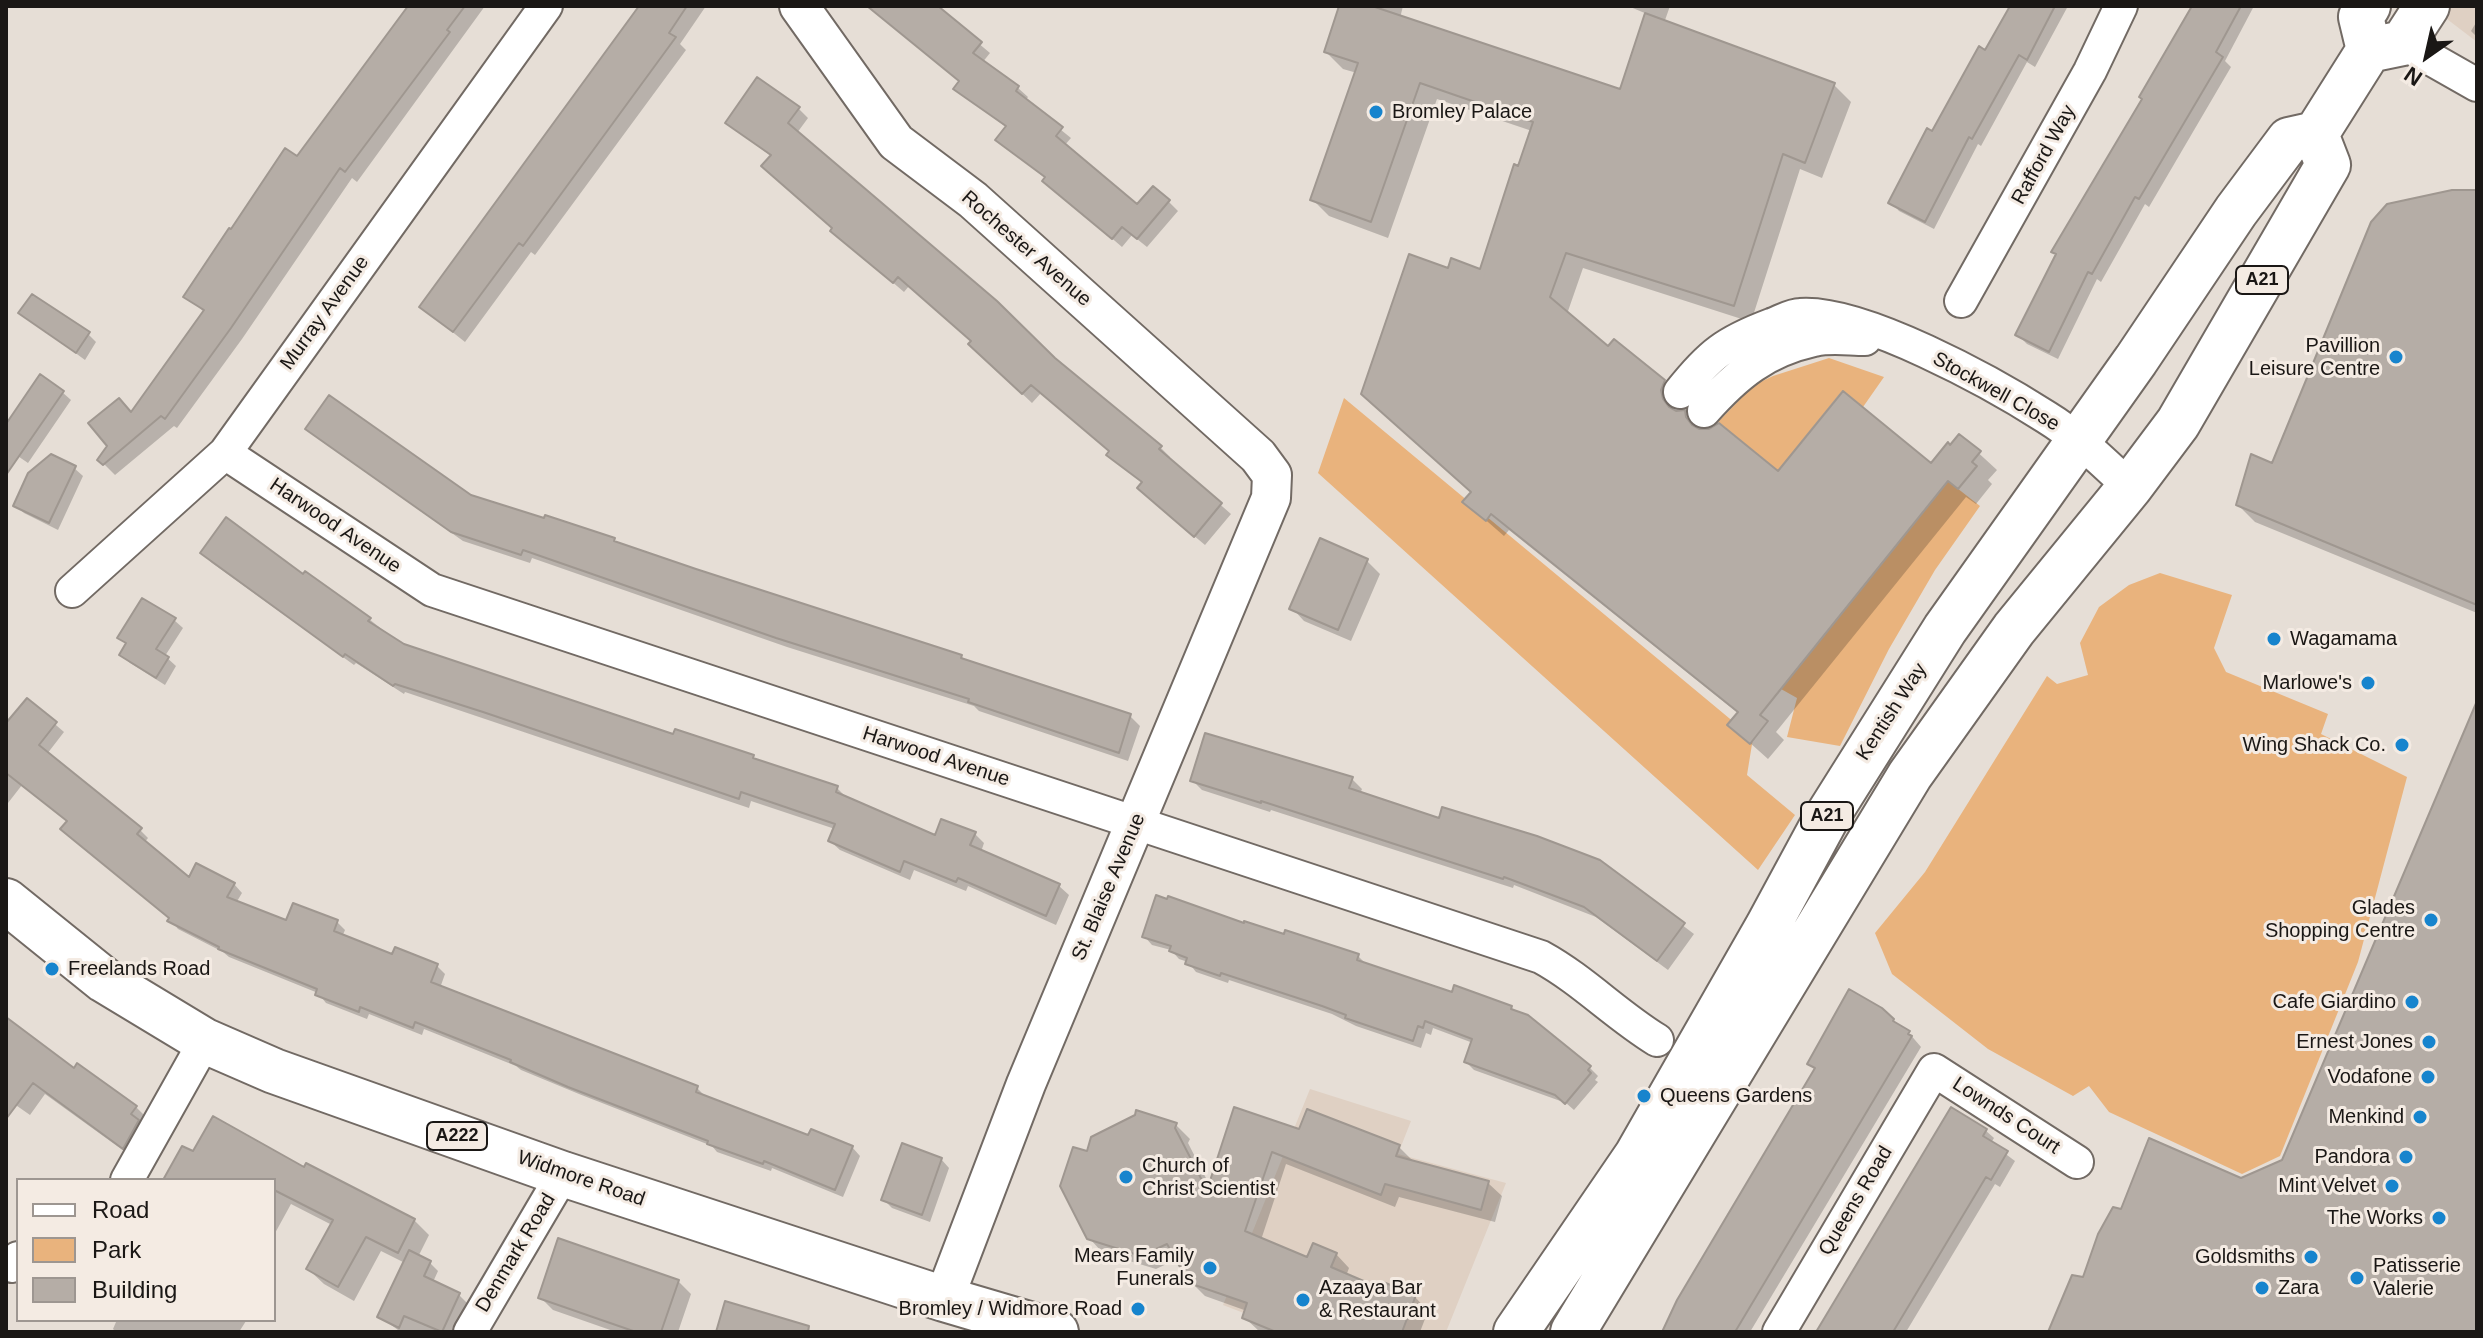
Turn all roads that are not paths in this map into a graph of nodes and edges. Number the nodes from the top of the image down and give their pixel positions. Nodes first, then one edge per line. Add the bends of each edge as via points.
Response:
1 (546, 6) edge
2 (799, 6) edge
3 (2121, 6) edge
4 (2368, 6) edge
5 (2427, 6) edge
6 (2386, 46) junction
7 (2477, 85) edge
8 (2316, 134) junction
9 (1961, 301) dead end
10 (1690, 395) dead end
11 (2080, 441) junction
12 (225, 453) junction
13 (1272, 475) joint
14 (2130, 487) junction
15 (72, 591) dead end
16 (1135, 823) junction
17 (6, 901) edge
18 (205, 1041) junction
19 (1655, 1042) dead end
20 (1934, 1070) joint
21 (2077, 1162) dead end
22 (563, 1174) junction
23 (128, 1178) edge
24 (944, 1299) junction
25 (470, 1332) edge
26 (1056, 1332) edge
27 (1516, 1332) edge
28 (1573, 1332) edge
29 (1779, 1332) edge

1 - 12 street, Murray Avenue
2 - 13 street, Rochester Avenue via 896,142 973,200 1258,456
3 - 9 street, Rafford Way
4 - 6 main road via 2361,17
5 - 6 main road
6 - 7 street
6 - 8 main road
8 - 11 main road, Kentish Way / A21 via 2289,140
8 - 14 main road, A21 via 2328,165 2178,423
10 - 11 street, Stockwell Close via 1714,352 1751,333 1798,315 1846,319 1940,358
11 - 14 street, Stockwell Close
11 - 27 main road, Kentish Way / A21 via 1972,589 1868,749 1637,1155
12 - 15 street, Murray Avenue
12 - 16 street, Harwood Avenue via 432,590
13 - 16 street, St. Blaise Avenue via 1271,498
14 - 28 main road, A21 via 2014,629 1910,775
16 - 19 street, Harwood Avenue via 1541,957
16 - 24 street, St. Blaise Avenue
17 - 18 main road, Widmore Road / A222 via 104,980
18 - 22 main road, Widmore Road / A222 via 274,1071
18 - 23 street
20 - 21 street, Lownds Court
20 - 29 street, Queens Road
22 - 24 main road, Widmore Road / A222
22 - 25 street, Denmark Road
24 - 26 main road, Widmore Road / A222

